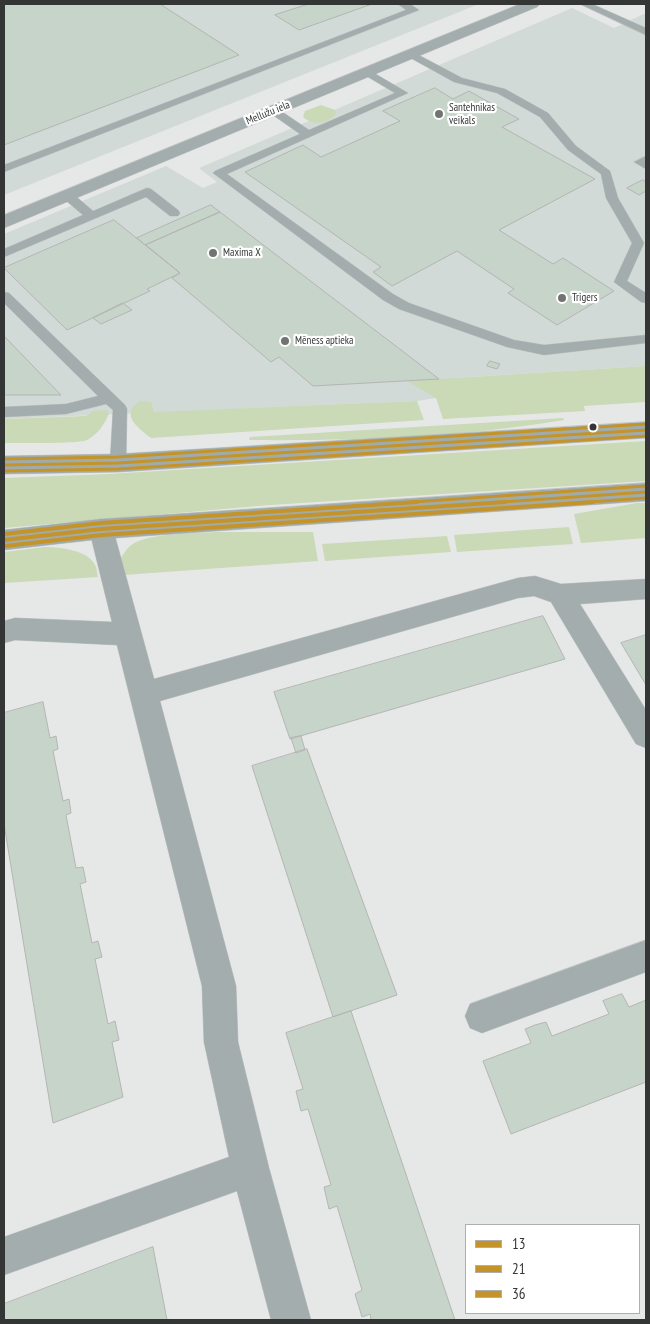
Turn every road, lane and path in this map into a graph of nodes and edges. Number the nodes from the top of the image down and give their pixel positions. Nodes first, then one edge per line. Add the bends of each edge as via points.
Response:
1 (403, 4) edge
2 (532, 4) edge
3 (585, 4) edge
4 (646, 32) edge
5 (411, 54) junction
6 (367, 72) junction
7 (274, 111) junction
8 (308, 134) junction
9 (646, 159) edge
10 (646, 166) edge
11 (4, 169) edge
12 (68, 196) junction
13 (174, 213) dead end
14 (91, 215) junction
15 (4, 222) edge
16 (4, 252) edge
17 (4, 296) edge
18 (646, 299) edge
19 (646, 339) edge
20 (108, 398) junction
21 (4, 412) edge
22 (646, 430) edge
23 (118, 463) junction
24 (4, 466) edge
25 (646, 492) edge
26 (101, 529) junction
27 (4, 540) edge
28 (646, 589) edge
29 (560, 595) junction
30 (4, 632) edge
31 (127, 634) junction
32 (143, 694) junction
33 (646, 735) edge
34 (646, 956) edge
35 (482, 1016) dead end
36 (250, 1168) junction
37 (4, 1256) edge
38 (291, 1320) edge

1 - 11 lane via 414,10
2 - 5 street, Mellužu iela
3 - 4 lane
5 - 6 street, Mellužu iela
5 - 18 lane via 458,80 501,91 544,116 572,148 606,173 612,198 638,243 620,282
6 - 7 street, Mellužu iela
6 - 8 lane via 403,93
7 - 8 lane
7 - 12 street, Mellužu iela
8 - 19 lane via 219,173 388,297 404,306 512,344 544,350
9 - 10 lane via 640,162
12 - 14 lane
12 - 15 street, Mellužu iela
13 - 14 lane via 147,192
14 - 16 lane
17 - 20 lane
20 - 21 lane via 66,409
20 - 23 lane via 120,409
22 - 23 main road
23 - 24 main road
25 - 26 main road
26 - 27 main road
26 - 31 street
28 - 29 street
29 - 32 street via 535,586 518,588
29 - 33 street
30 - 31 street via 16,629
31 - 32 street
32 - 36 street via 220,986 221,1042
34 - 35 street
36 - 37 street
36 - 38 street

